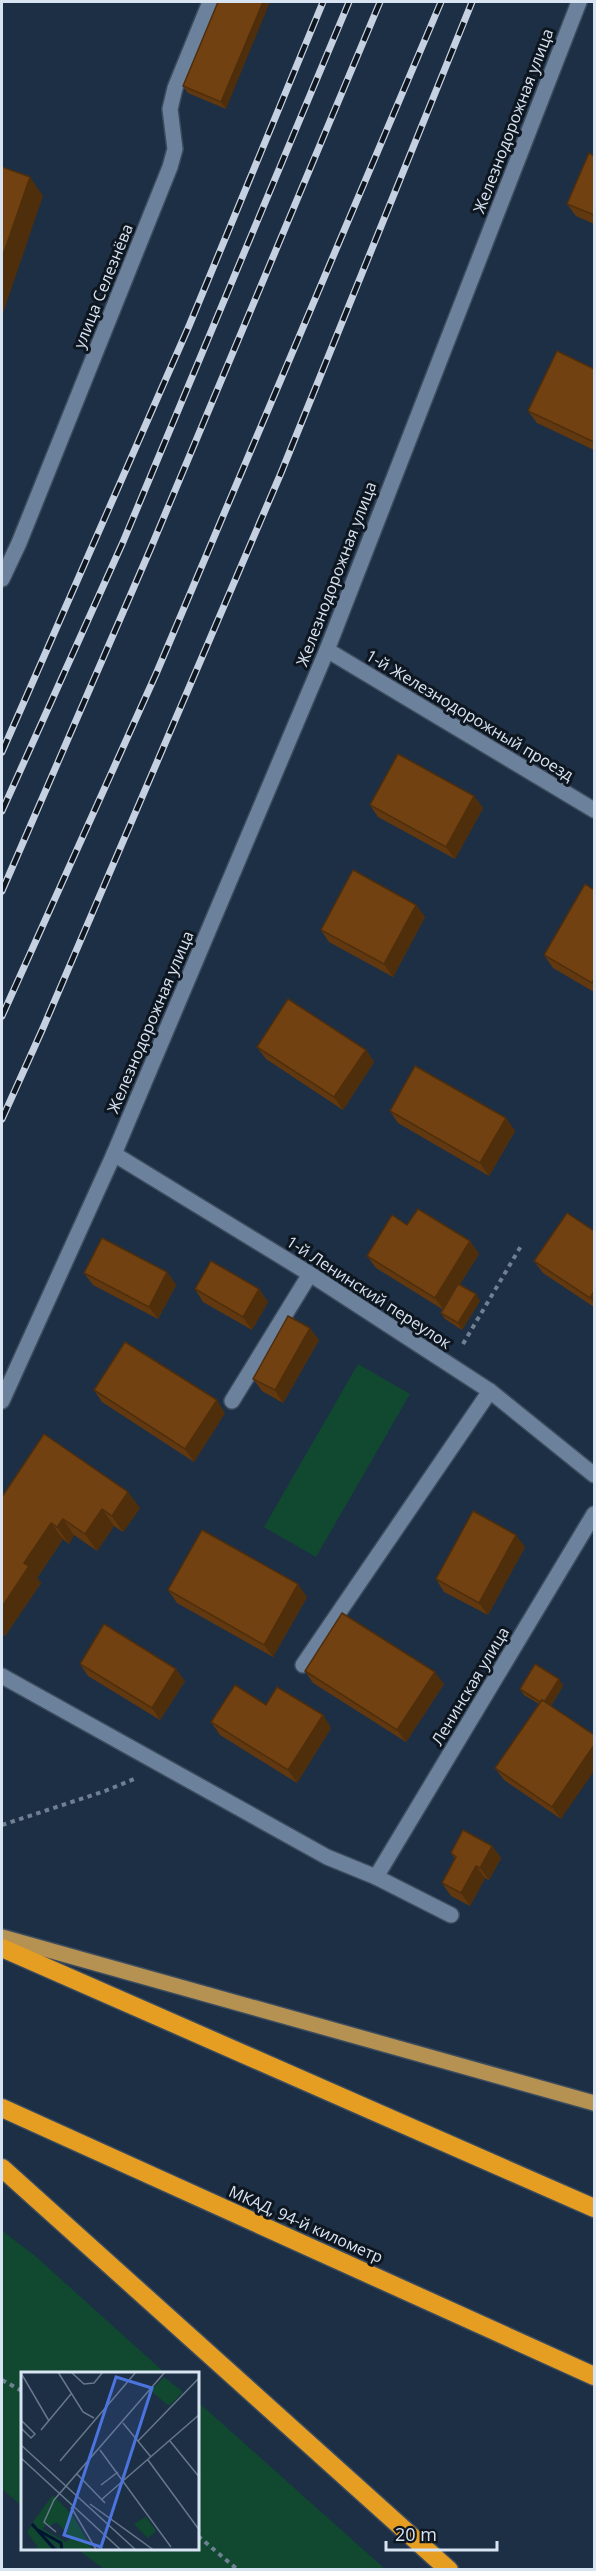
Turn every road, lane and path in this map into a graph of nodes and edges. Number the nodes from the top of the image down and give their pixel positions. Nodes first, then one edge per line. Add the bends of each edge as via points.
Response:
1 (210, 2) edge
2 (579, 2) edge
3 (2, 579) edge
4 (327, 650) junction
5 (594, 810) edge
6 (114, 1154) junction
7 (521, 1246) dead end
8 (310, 1274) junction
9 (451, 1365) junction
10 (490, 1391) junction
11 (2, 1401) edge
12 (232, 1401) dead end
13 (594, 1475) edge
14 (594, 1514) edge
15 (303, 1665) dead end
16 (2, 1676) edge
17 (105, 1791) dead end
18 (2, 1825) edge
19 (376, 1877) junction
20 (451, 1915) dead end
21 (2, 1937) edge
22 (2, 1948) edge
23 (594, 2103) edge
24 (2, 2108) edge
25 (2, 2168) edge
26 (594, 2208) edge
27 (594, 2376) edge
28 (2, 2380) edge
29 (21, 2390) edge
30 (200, 2538) edge
31 (238, 2570) edge
32 (449, 2570) edge

1 - 3 street, улица Селезнёва via 175,88 170,109 175,150 170,166 20,543
2 - 4 street, Железнодорожная улица
4 - 5 street, 1-й Железнодорожный проезд
4 - 6 street, Железнодорожная улица
6 - 8 street, 1-й Ленинский переулок
6 - 11 street, Железнодорожная улица
7 - 9 path
8 - 9 street, 1-й Ленинский переулок
8 - 12 street
9 - 10 street, 1-й Ленинский переулок
10 - 13 street, 1-й Ленинский переулок
10 - 15 street
14 - 19 street, Ленинская улица
16 - 19 street via 327,1857
17 - 18 path
19 - 20 street
21 - 23 main road
22 - 26 highway
24 - 27 highway, МКАД, 94-й километр
25 - 32 highway
28 - 29 path
30 - 31 path

